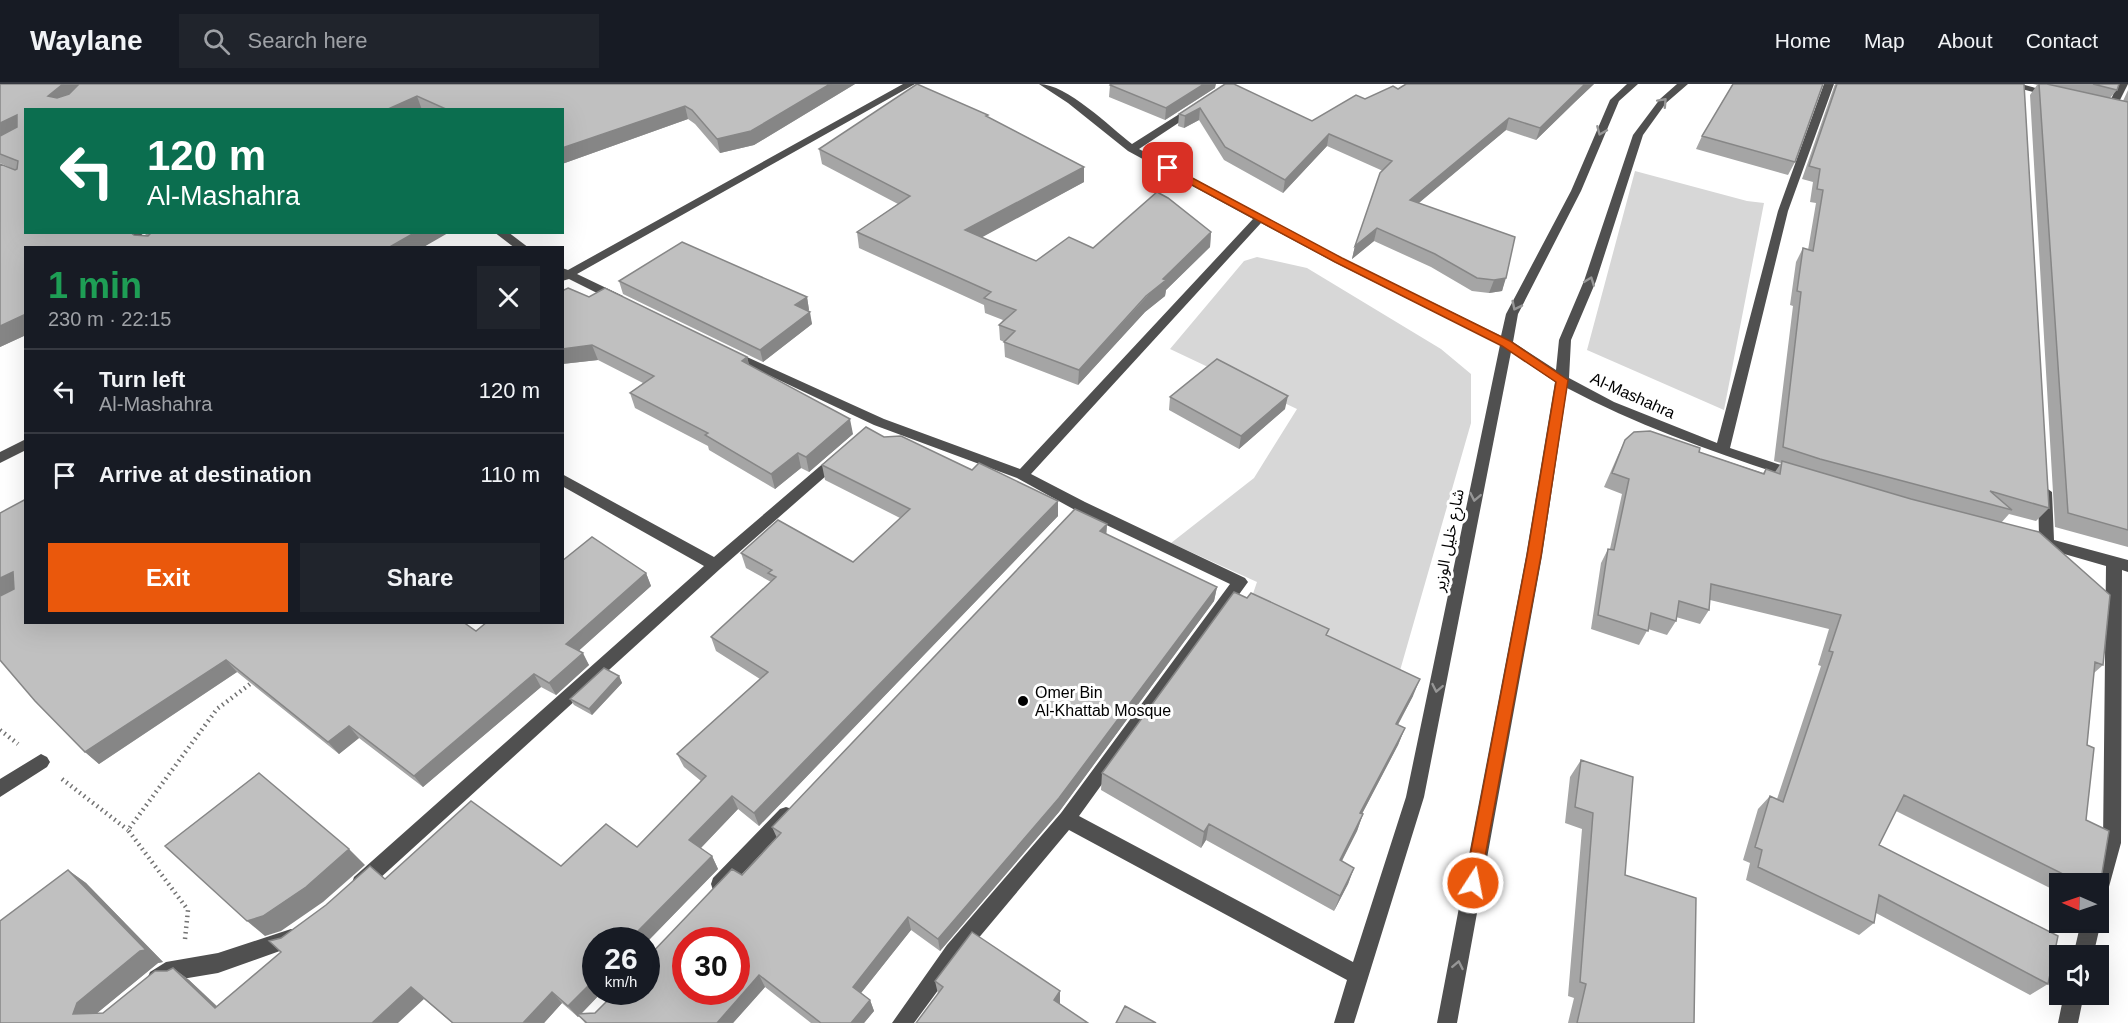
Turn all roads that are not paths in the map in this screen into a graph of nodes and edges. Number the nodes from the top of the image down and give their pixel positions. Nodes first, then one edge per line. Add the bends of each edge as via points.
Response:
1 (910, 84) edge
2 (1044, 84) edge
3 (1633, 84) edge
4 (1683, 84) edge
5 (1829, 84) edge
6 (2008, 84) edge
7 (2123, 84) edge
8 (2067, 98) edge
9 (1205, 102) edge
10 (2101, 106) edge
11 (1132, 149) junction
12 (1261, 217) junction
13 (134, 234) edge
14 (502, 234) edge
15 (150, 246) edge
16 (521, 246) edge
17 (564, 274) edge
18 (631, 305) edge
19 (1506, 344) junction
20 (724, 351) edge
21 (1562, 380) junction
22 (879, 422) junction
23 (24, 445) edge
24 (1722, 450) junction
25 (0, 458) edge
26 (1022, 475) junction
27 (1806, 479) edge
28 (564, 480) edge
29 (2045, 484) edge
30 (2025, 537) edge
31 (2047, 543) junction
32 (715, 565) junction
33 (2121, 565) edge
34 (41, 762) dead end
35 (0, 789) edge
36 (794, 806) edge
37 (1067, 819) junction
38 (2104, 873) edge
39 (347, 895) edge
40 (705, 899) edge
41 (305, 928) edge
42 (1359, 976) junction
43 (140, 994) edge
44 (2072, 1005) edge
45 (903, 1023) edge
46 (1344, 1023) edge
47 (1447, 1023) edge
48 (2068, 1023) edge

1 - 17 street
2 - 11 street, Al-Mashahra
3 -> 19 street, شارع خليل الوزير via 1615,100 1576,192 1512,314
21 -> 4 street via 1565,340 1590,281 1638,135 1663,100
5 - 24 street via 1783,211
6 - 8 street via 2023,93
7 - 10 street via 2116,109
9 - 11 street
11 - 12 street, Al-Mashahra
12 - 19 street, Al-Mashahra
12 - 26 street
13 - 15 street
14 - 16 street
17 - 18 street
19 - 21 street, Al-Mashahra
19 -> 42 street, شارع خليل الوزير via 1415,797
20 - 22 street
21 - 24 street, Al-Mashahra via 1609,405
47 -> 21 street via 1534,556
22 - 26 street
22 - 32 street
23 - 25 street
24 - 27 street, Al-Mashahra
26 - 37 street via 1076,511 1240,582
28 - 32 street
29 - 31 street
30 - 31 street
31 - 33 street
32 - 39 street
33 - 38 street via 2112,843
34 - 35 street
36 - 40 street
37 - 42 street
37 - 45 street via 954,952
41 - 43 street via 287,941 253,953 166,972
42 - 46 street, شارع خليل الوزير
44 - 48 street

